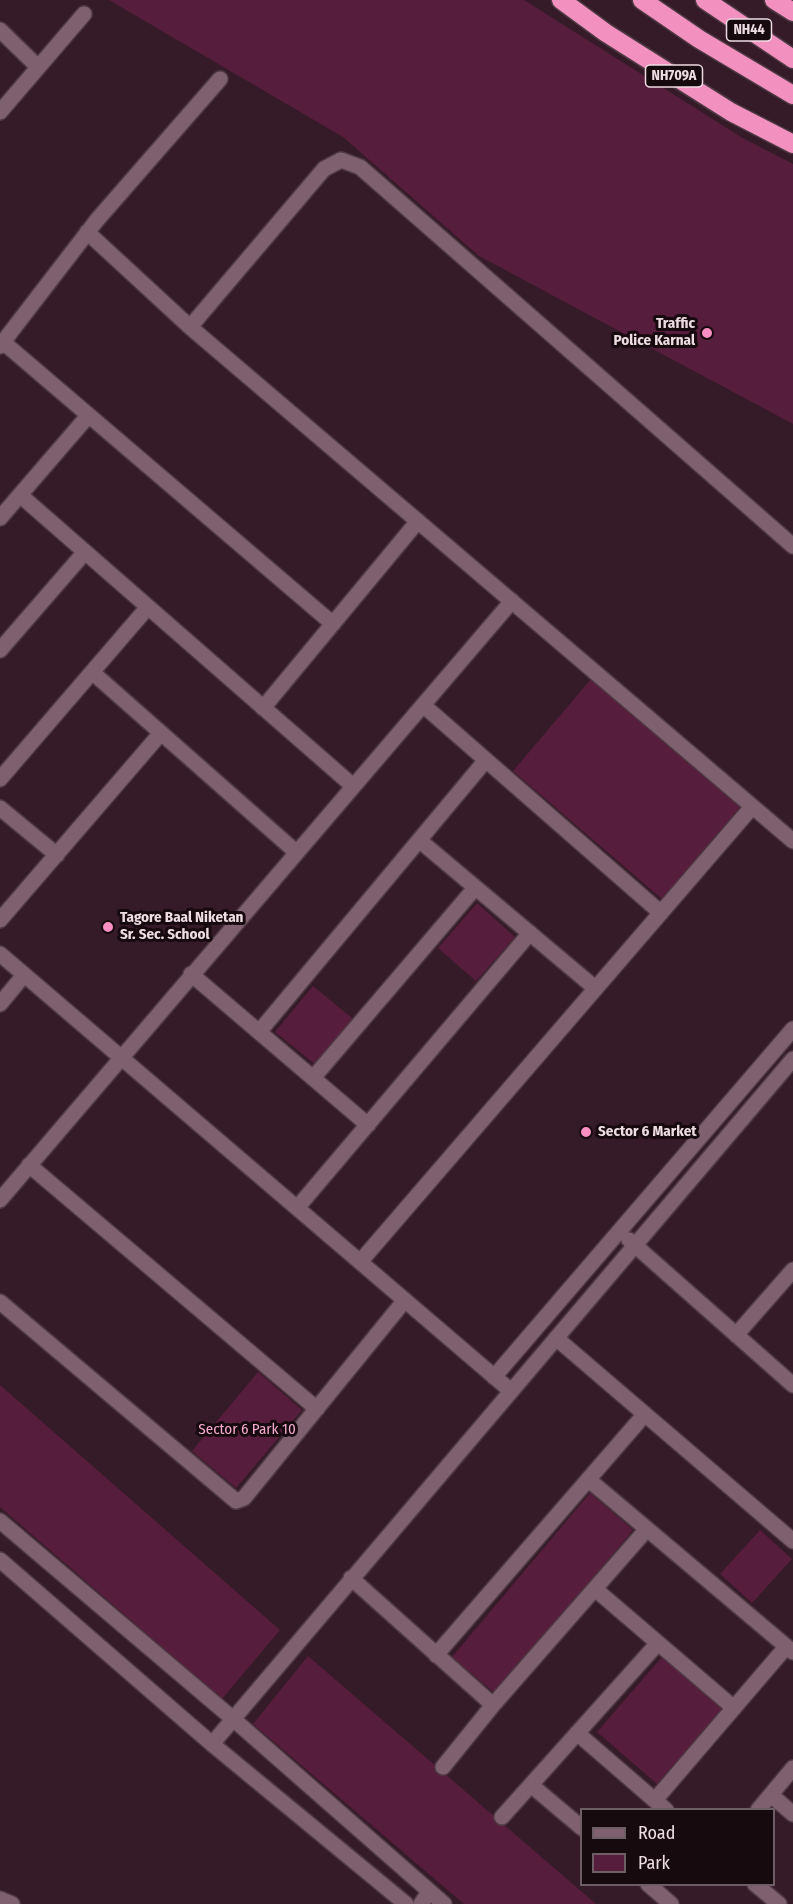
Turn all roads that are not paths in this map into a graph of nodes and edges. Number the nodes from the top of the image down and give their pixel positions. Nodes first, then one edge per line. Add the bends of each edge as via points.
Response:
1 (561, 0) edge
2 (642, 0) edge
3 (705, 0) edge
4 (774, 0) edge
5 (793, 12) edge
6 (84, 14) dead end
7 (0, 30) edge
8 (793, 59) edge
9 (38, 67) junction
10 (220, 79) dead end
11 (793, 95) edge
12 (0, 112) edge
13 (793, 144) edge
14 (87, 232) junction
15 (190, 327) junction
16 (2, 344) edge
17 (88, 416) junction
18 (20, 495) junction
19 (0, 518) edge
20 (418, 521) junction
21 (793, 546) edge
22 (85, 552) junction
23 (512, 602) junction
24 (148, 607) junction
25 (333, 624) junction
26 (0, 650) edge
27 (92, 672) junction
28 (423, 705) junction
29 (263, 708) junction
30 (161, 733) junction
31 (486, 760) junction
32 (0, 779) edge
33 (353, 786) junction
34 (752, 807) junction
35 (0, 808) edge
36 (790, 833) edge
37 (419, 840) junction
38 (296, 852) junction
39 (57, 855) junction
40 (475, 888) junction
41 (660, 913) junction
42 (0, 920) edge
43 (530, 933) junction
44 (0, 954) edge
45 (191, 974) junction
46 (24, 975) junction
47 (595, 988) junction
48 (0, 1004) edge
49 (793, 1029) edge
50 (259, 1032) junction
51 (122, 1056) junction
52 (793, 1059) edge
53 (313, 1078) junction
54 (368, 1125) junction
55 (29, 1165) junction
56 (0, 1200) edge
57 (297, 1208) junction
58 (620, 1232) junction
59 (636, 1246) junction
60 (360, 1262) junction
61 (793, 1270) edge
62 (405, 1300) junction
63 (0, 1302) edge
64 (736, 1335) junction
65 (556, 1338) junction
66 (494, 1377) junction
67 (793, 1385) edge
68 (511, 1391) junction
69 (317, 1409) junction
70 (645, 1414) junction
71 (589, 1480) junction
72 (0, 1521) edge
73 (647, 1529) junction
74 (793, 1541) edge
75 (0, 1560) edge
76 (351, 1578) junction
77 (595, 1589) junction
78 (658, 1643) junction
79 (790, 1649) edge
80 (436, 1655) junction
81 (493, 1705) junction
82 (734, 1708) junction
83 (232, 1718) junction
84 (577, 1733) junction
85 (212, 1744) junction
86 (443, 1767) dead end
87 (793, 1768) edge
88 (531, 1785) junction
89 (771, 1795) junction
90 (661, 1805) edge
91 (760, 1808) edge
92 (793, 1814) edge
93 (502, 1817) dead end
94 (580, 1826) edge
95 (650, 1886) edge
96 (757, 1886) edge
97 (425, 1898) edge
98 (0, 1899) edge
99 (12, 1904) edge
100 (406, 1904) edge
101 (444, 1904) edge
102 (671, 1904) edge
103 (779, 1904) edge

1 - 13 highway, NH709A via 731,112
2 - 11 highway, NH44
3 - 8 highway, NH44
4 - 5 highway
6 - 9 street
7 - 9 street
9 - 12 street
10 - 14 street
14 - 15 street
14 - 16 street
15 - 20 street
15 - 21 street via 324,169 341,160 360,166
16 - 17 street
17 - 18 street
17 - 25 street
18 - 19 street
18 - 22 street
20 - 23 street
20 - 25 street
22 - 24 street
22 - 26 street
23 - 28 street
23 - 34 street
24 - 27 street
24 - 29 street
25 - 29 street
27 - 30 street
27 - 32 street
28 - 31 street
28 - 33 street
29 - 33 street
30 - 38 street
30 - 39 street
31 - 37 street
31 - 41 street
33 - 38 street
34 - 36 street
34 - 41 street
35 - 39 street
37 - 40 street
37 - 50 street
38 - 45 street
39 - 42 street
40 - 43 street
40 - 53 street
41 - 47 street
43 - 47 street
43 - 54 street
44 - 46 street
45 - 50 street
45 - 51 street
46 - 48 street
46 - 51 street
47 - 60 street
49 - 58 street
50 - 53 street
51 - 55 street
51 - 57 street
52 - 59 street
53 - 54 street
54 - 57 street
55 - 56 street
55 - 69 street
57 - 60 street
58 - 59 street
58 - 66 street
59 - 64 street
59 - 65 street
60 - 62 street
61 - 64 street
62 - 66 street
62 - 69 street
63 - 69 street via 236,1502 244,1498
64 - 67 street
65 - 68 street
65 - 70 street
66 - 68 street
68 - 76 street
70 - 71 street
70 - 74 street
71 - 73 street
71 - 80 street
72 - 83 street
73 - 77 street
73 - 79 street
75 - 85 street
76 - 80 street
76 - 83 street
77 - 78 street
77 - 81 street
78 - 82 street
78 - 84 street
79 - 82 street
80 - 81 street
81 - 86 street
82 - 90 street
83 - 85 street
83 - 97 street
84 - 88 street
84 - 90 street
85 - 100 street
87 - 89 street
88 - 93 street
88 - 94 street
89 - 91 street
89 - 92 street
95 - 102 street
96 - 103 street
97 - 101 street
98 - 99 street

